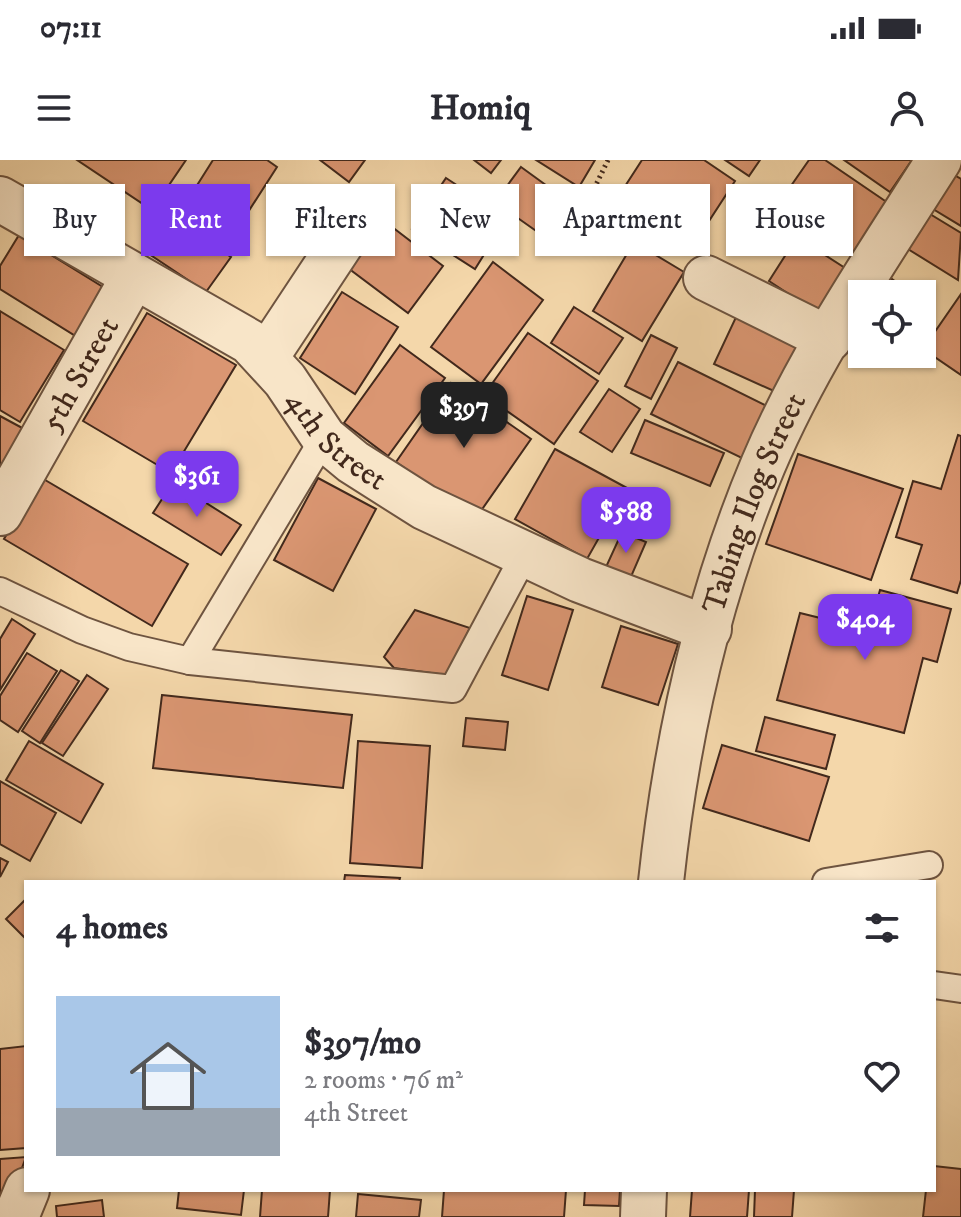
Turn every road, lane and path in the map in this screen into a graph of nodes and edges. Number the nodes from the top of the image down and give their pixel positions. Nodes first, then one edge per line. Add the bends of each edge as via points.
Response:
1 (608, 160) edge
2 (939, 160) edge
3 (0, 199) edge
4 (333, 256) edge
5 (134, 276) junction
6 (706, 278) joint
7 (829, 339) junction
8 (266, 357) junction
9 (324, 438) junction
10 (0, 513) edge
11 (524, 556) junction
12 (0, 591) edge
13 (709, 629) junction
14 (190, 661) junction
15 (929, 865) dead end
16 (661, 880) edge
17 (838, 880) edge
18 (936, 985) edge
19 (961, 989) edge
20 (26, 1192) edge
21 (644, 1192) edge
22 (16, 1217) edge
23 (643, 1217) edge

1 - 6 path via 591,195
2 - 7 street, Tabing Ilog Street
3 - 5 street, 4th Street
4 - 8 street
5 - 8 street, 4th Street via 226,326
5 - 10 street, 5th Street
6 - 7 street
7 - 13 street, Tabing Ilog Street via 764,463
8 - 9 street, 4th Street
9 - 11 street, 4th Street via 424,507
9 - 14 lane
11 - 13 street, 4th Street
11 - 14 lane via 453,689
12 - 14 lane via 82,630
13 - 16 street, Tabing Ilog Street via 676,765
15 - 17 lane
18 - 19 lane
20 - 22 street
21 - 23 street

